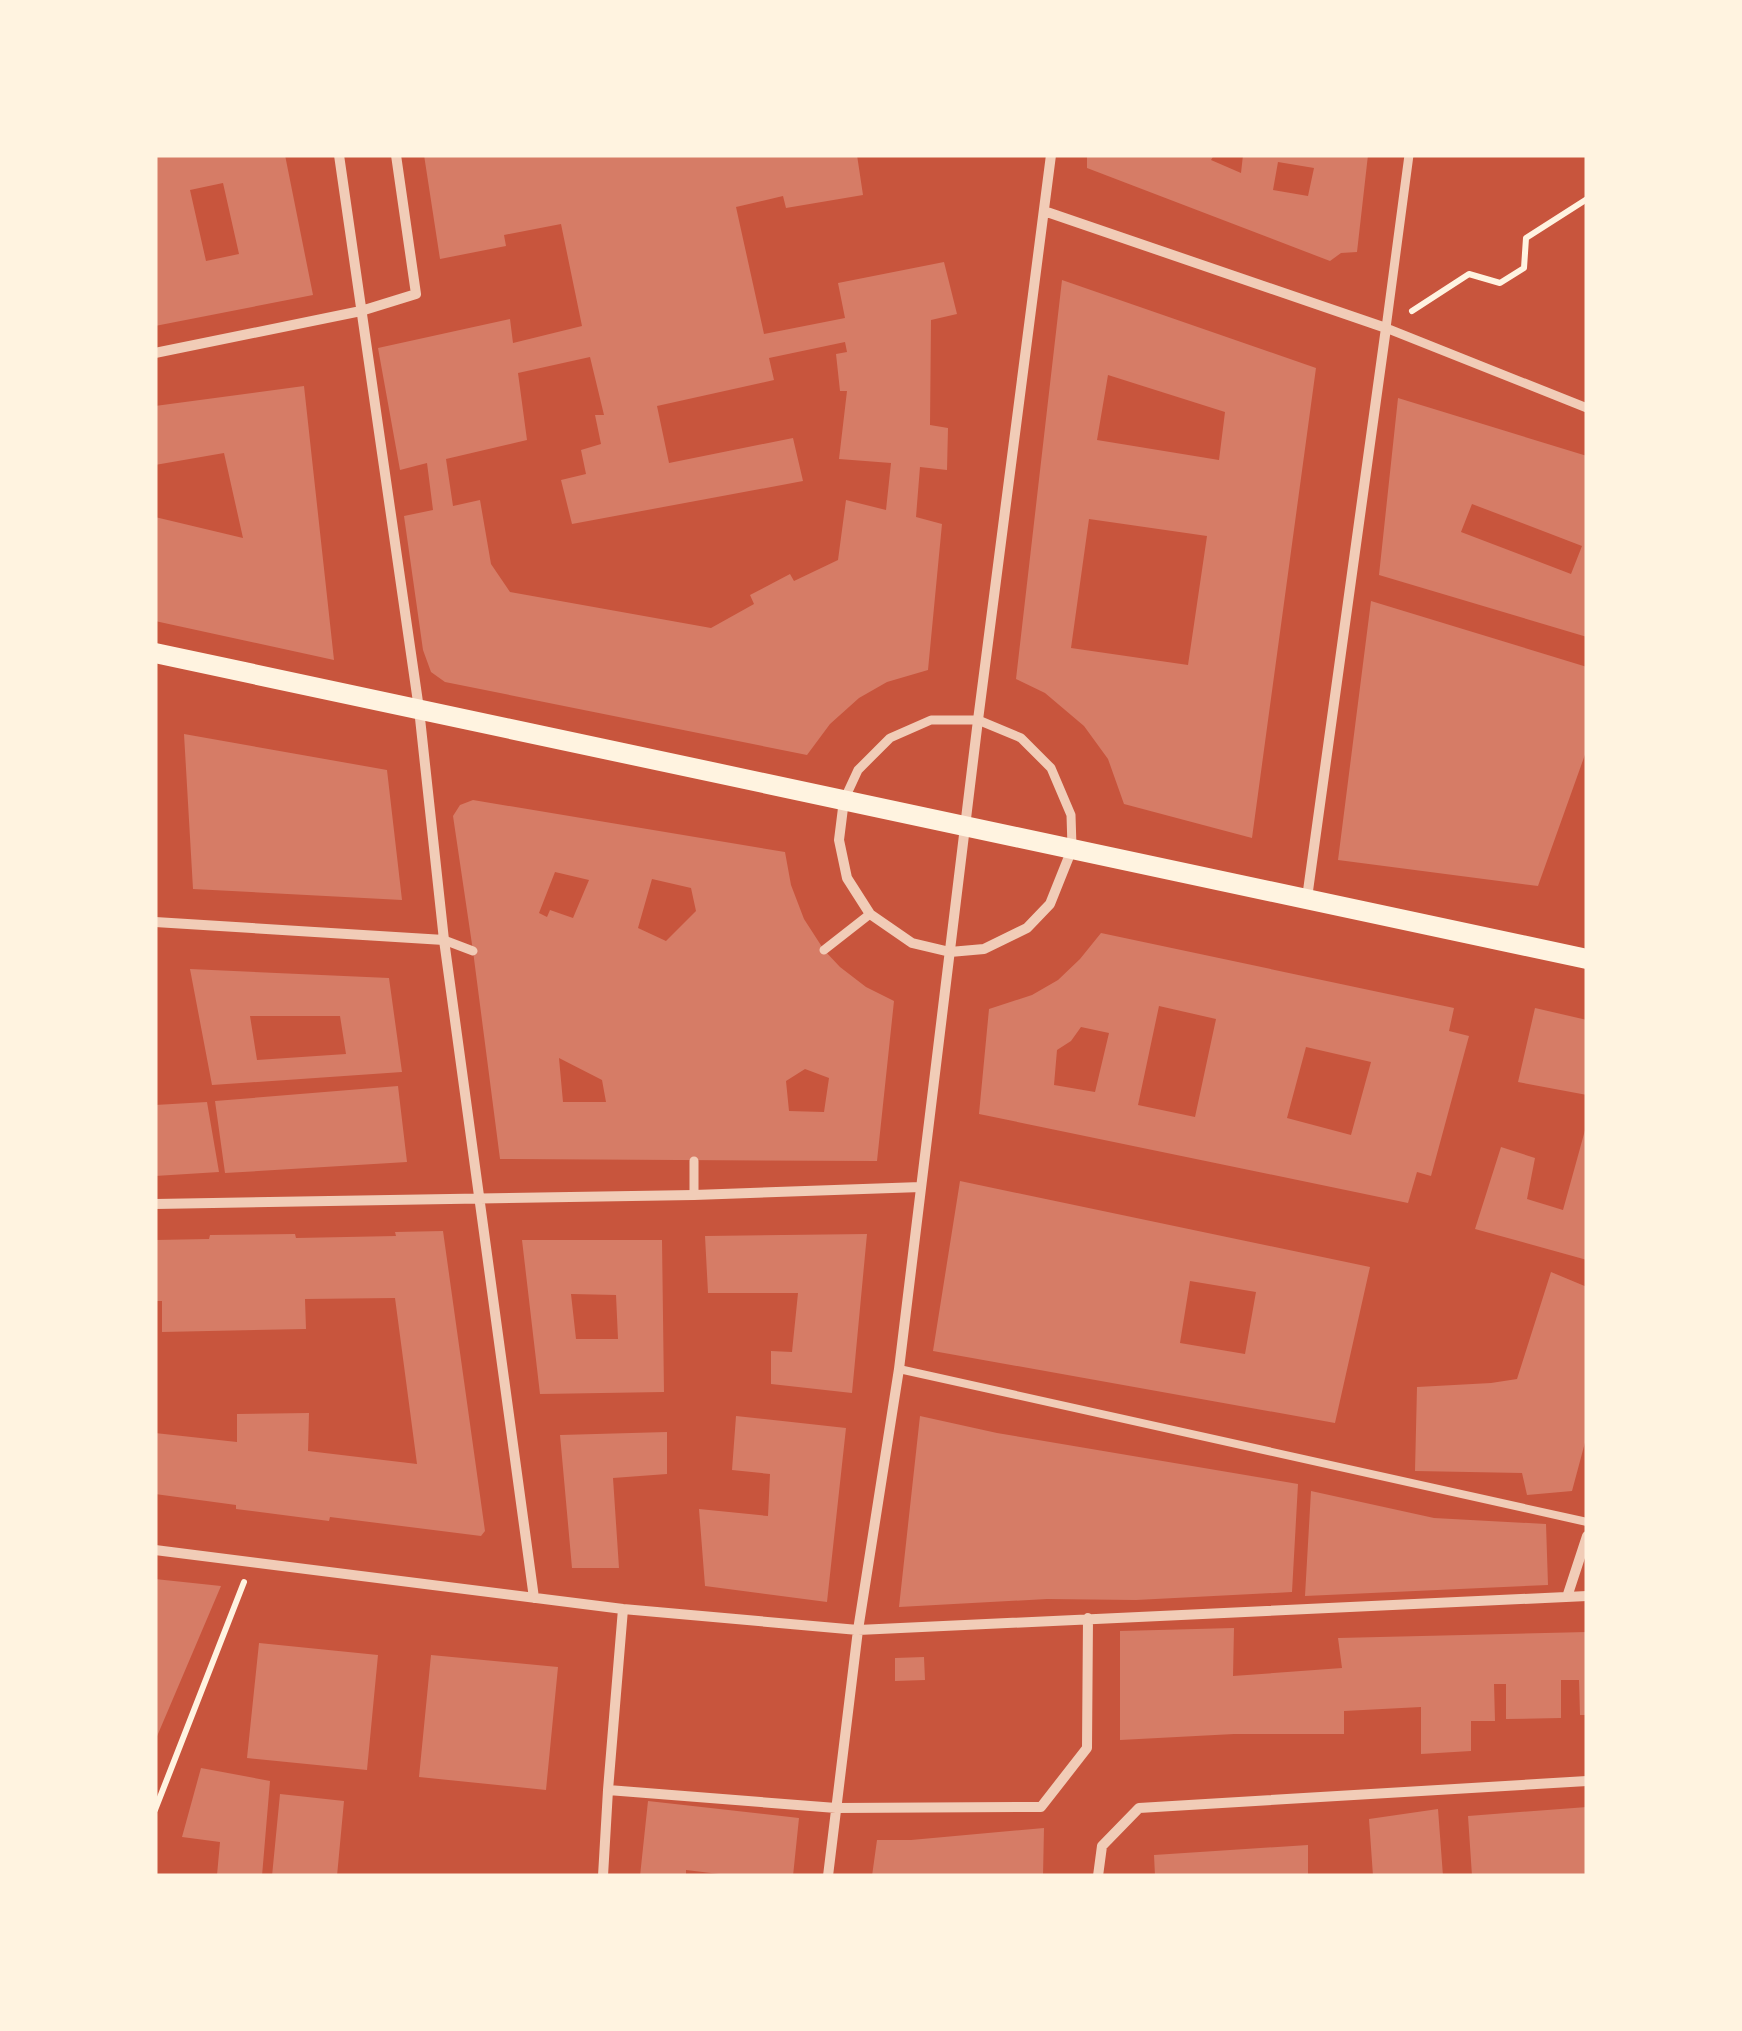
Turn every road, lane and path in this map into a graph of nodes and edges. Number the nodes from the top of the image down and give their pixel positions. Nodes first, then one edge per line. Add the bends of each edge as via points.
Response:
1 (339, 155) edge
2 (396, 155) edge
3 (1050, 155) edge
4 (1409, 155) edge
5 (1587, 200) edge
6 (1044, 210) junction
7 (361, 311) junction
8 (1386, 328) junction
9 (155, 353) edge
10 (1587, 408) edge
11 (155, 652) edge
12 (418, 709) junction
13 (978, 720) junction
14 (844, 799) junction
15 (966, 826) junction
16 (1072, 849) junction
17 (1307, 898) junction
18 (870, 914) junction
19 (155, 922) edge
20 (444, 940) junction
21 (824, 950) dead end
22 (473, 951) dead end
23 (950, 952) junction
24 (1585, 954) edge
25 (694, 1161) dead end
26 (922, 1187) junction
27 (694, 1196) junction
28 (479, 1198) junction
29 (155, 1204) edge
30 (899, 1368) junction
31 (1587, 1522) edge
32 (1587, 1536) edge
33 (155, 1550) edge
34 (252, 1562) junction
35 (1587, 1596) edge
36 (1567, 1597) junction
37 (534, 1598) junction
38 (623, 1609) junction
39 (1088, 1618) junction
40 (858, 1630) junction
41 (1587, 1781) edge
42 (608, 1790) junction
43 (836, 1808) junction
44 (155, 1810) edge
45 (603, 1876) edge
46 (828, 1876) edge
47 (1098, 1876) edge

1 - 7 street
2 - 7 street via 416,294
3 - 6 street
4 - 8 street
5 - 8 path via 1526,238 1524,268 1500,283 1469,274
6 - 8 street
6 - 13 street
7 - 9 street
7 - 12 street
8 - 10 street
8 - 17 street
11 - 12 main road
12 - 14 main road
12 - 20 street
13 - 14 street via 931,720 890,738 858,770
13 - 15 street
13 - 16 street via 1021,738 1052,768 1071,815
14 - 15 main road
14 - 18 street via 843,859
15 - 16 main road
15 - 23 street
16 - 17 main road
16 - 23 street via 1050,904 1027,928 984,948
17 - 24 main road
18 - 21 street
18 - 23 street via 912,943
19 - 20 street
20 - 22 street
20 - 28 street
23 - 26 street
25 - 27 street
26 - 27 street
26 - 30 street
27 - 28 street
28 - 29 street
28 - 37 street
30 - 31 lane
30 - 40 street
32 - 36 street
33 - 34 street
34 - 37 street
34 - 44 path
35 - 36 street
36 - 39 street
37 - 38 street
38 - 40 street
38 - 42 street
39 - 40 street
39 - 43 street via 1087,1748 1041,1808
40 - 43 street
41 - 47 street via 1139,1808 1102,1846
42 - 43 street
42 - 45 street
43 - 46 street

